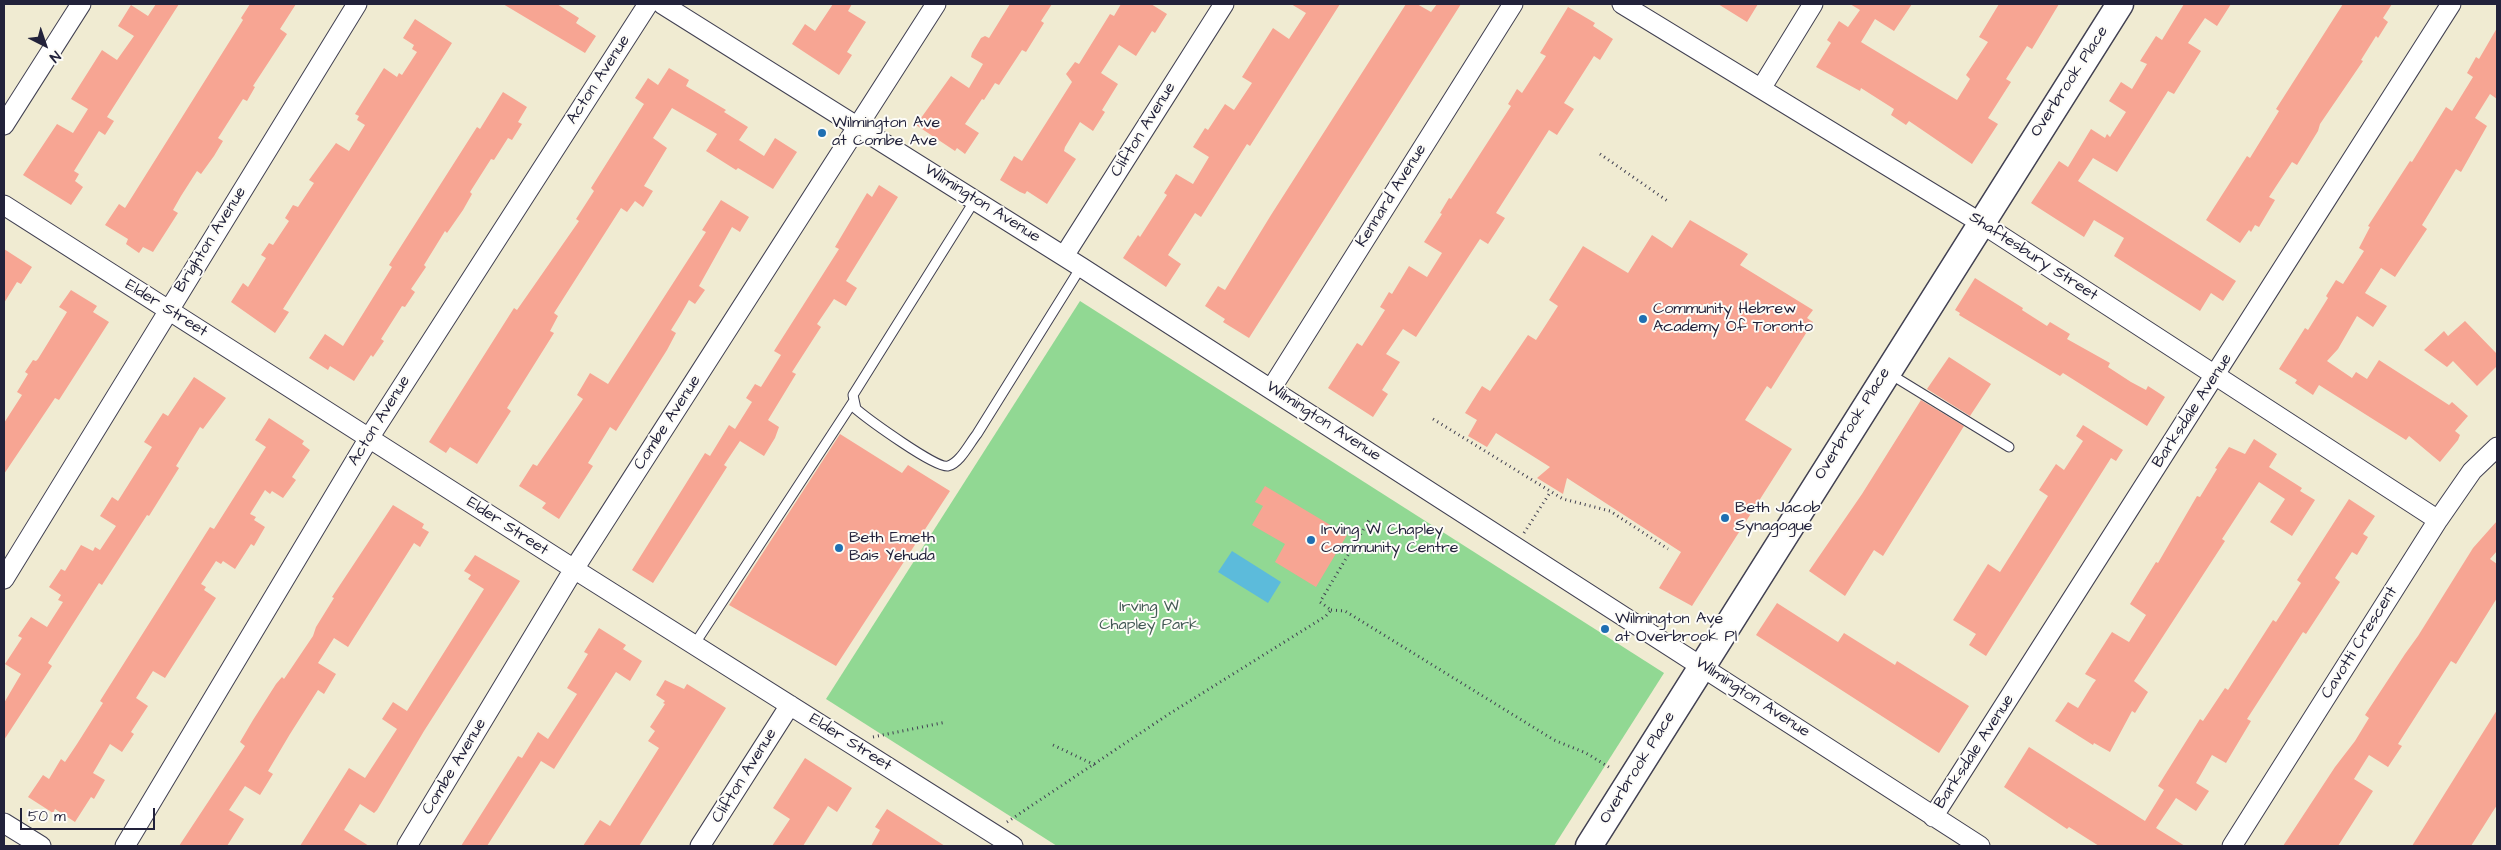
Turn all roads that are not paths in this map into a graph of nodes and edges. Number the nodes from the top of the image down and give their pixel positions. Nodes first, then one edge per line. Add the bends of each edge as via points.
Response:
1 (81, 4) edge
2 (357, 4) edge
3 (648, 4) edge
4 (662, 4) edge
5 (936, 4) edge
6 (1224, 4) edge
7 (1513, 4) edge
8 (1622, 4) edge
9 (1813, 4) edge
10 (2120, 4) edge
11 (2451, 4) edge
12 (1762, 87) junction
13 (4, 125) edge
14 (856, 125) junction
15 (975, 200) junction
16 (4, 205) edge
17 (1980, 222) junction
18 (1064, 256) junction
19 (1081, 267) junction
20 (168, 310) junction
21 (1886, 371) junction
22 (2217, 374) junction
23 (1271, 389) junction
24 (853, 402) junction
25 (369, 438) junction
26 (2009, 447) dead end
27 (2497, 448) edge
28 (2438, 520) junction
29 (574, 570) junction
30 (4, 579) edge
31 (694, 645) junction
32 (1703, 666) junction
33 (790, 706) junction
34 (1933, 816) junction
35 (4, 823) edge
36 (987, 839) edge
37 (41, 846) edge
38 (125, 846) edge
39 (407, 846) edge
40 (700, 846) edge
41 (1013, 846) edge
42 (1588, 846) edge
43 (1980, 846) edge
44 (2232, 846) edge

1 - 13 street
2 - 20 street, Brighton Avenue
3 - 25 street, Acton Avenue
4 - 14 street, Wilmington Avenue
5 - 14 street, Combe Avenue
6 - 18 street, Clifton Avenue
7 - 23 street, Kennard Avenue
8 - 12 street, Shaftesbury Street
9 - 12 street
10 - 17 street, Overbrook Place
11 - 22 street, Barksdale Avenue
12 - 17 street, Shaftesbury Street
14 - 15 street, Wilmington Avenue
14 - 29 street, Combe Avenue
15 - 18 street, Wilmington Avenue
15 - 24 lane via 855,389
16 - 20 street, Elder Street
17 - 21 street, Overbrook Place
17 - 22 street, Shaftesbury Street
18 - 19 street, Wilmington Avenue
19 - 23 street, Wilmington Avenue
19 - 24 lane via 976,434 952,465 941,466 912,449 871,421 856,409
20 - 25 street, Elder Street
20 - 30 street, Brighton Avenue
21 - 26 lane
21 - 32 street, Overbrook Place
22 - 28 street, Shaftesbury Street
22 - 34 street, Barksdale Avenue
23 - 32 street, Wilmington Avenue
24 - 31 lane
25 - 29 street, Elder Street
25 - 38 street, Acton Avenue
27 - 28 street, Cavotti Crescent via 2472,471
28 - 44 street, Cavotti Crescent
29 - 31 street, Elder Street
29 - 39 street, Combe Avenue
31 - 33 street, Elder Street
32 - 34 street, Wilmington Avenue
32 - 42 street, Overbrook Place
33 - 36 street, Elder Street via 849,742
33 - 40 street, Clifton Avenue
34 - 43 street, Wilmington Avenue
35 - 37 street
36 - 41 street, Elder Street

